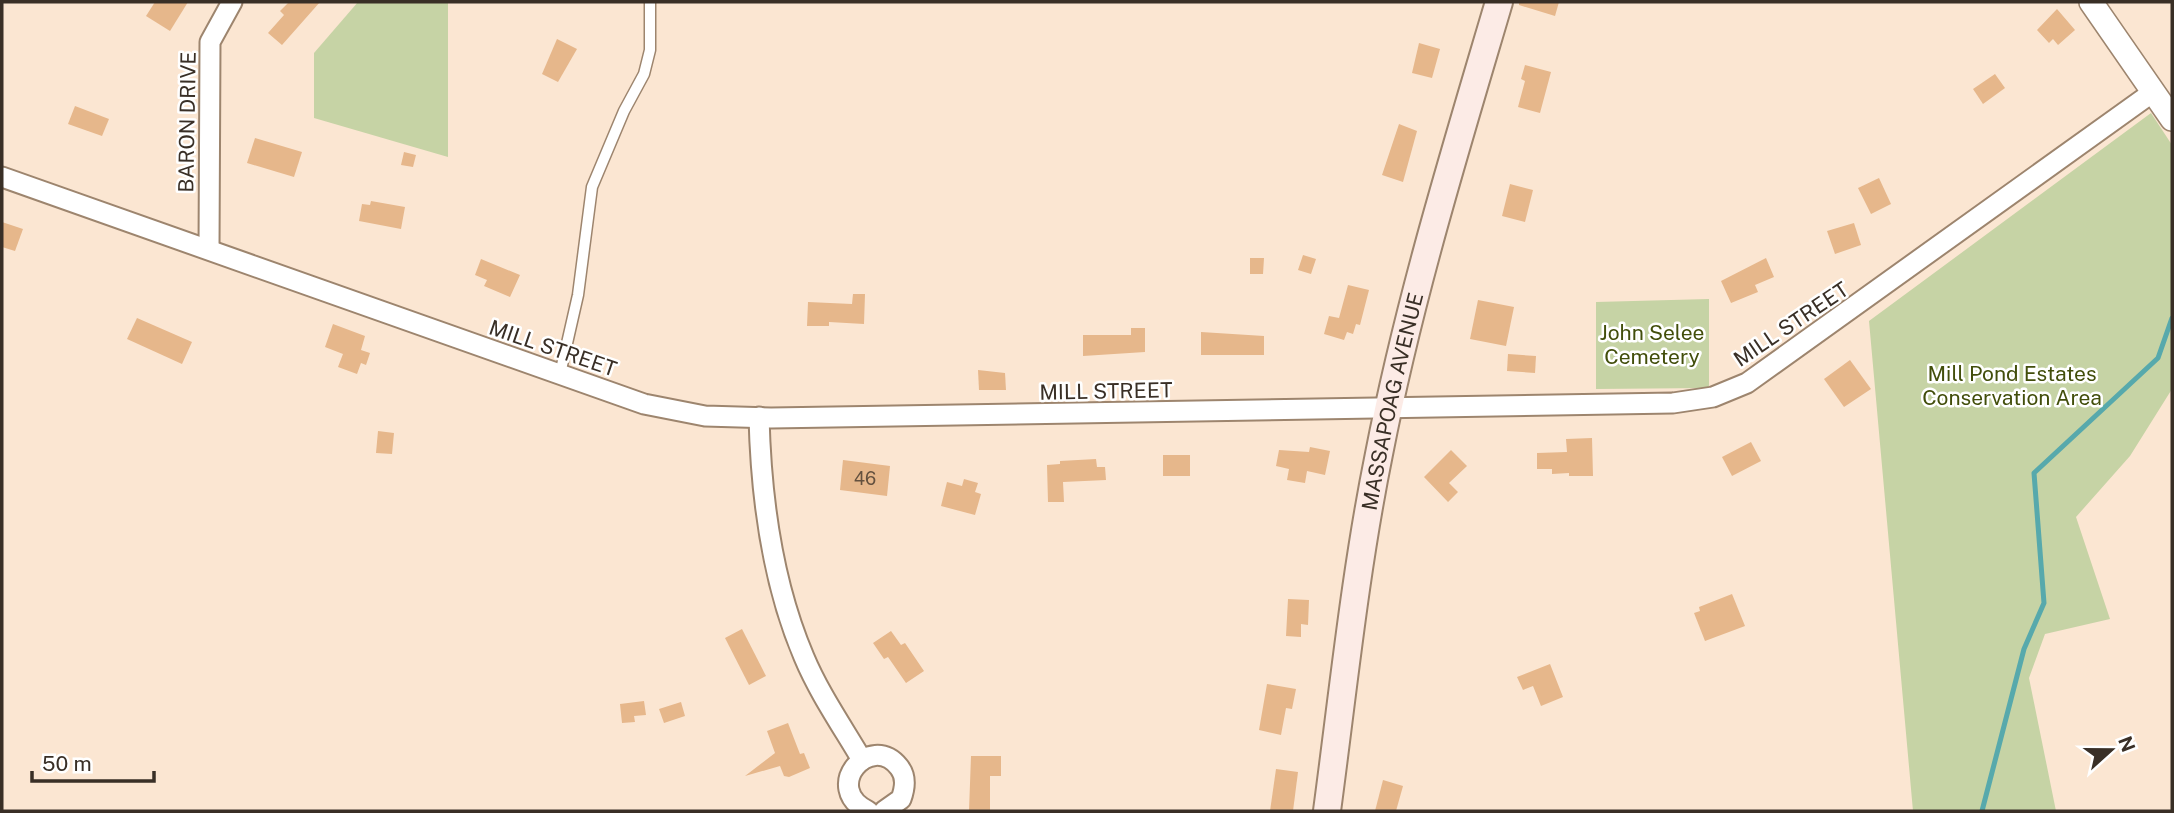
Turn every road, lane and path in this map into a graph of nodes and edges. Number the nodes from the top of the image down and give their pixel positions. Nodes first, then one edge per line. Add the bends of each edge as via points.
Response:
1 (232, 2) edge
2 (650, 2) edge
3 (1499, 2) edge
4 (2091, 2) edge
5 (2154, 92) junction
6 (2172, 119) edge
7 (2, 177) edge
8 (209, 249) junction
9 (560, 374) junction
10 (1388, 410) junction
11 (759, 417) junction
12 (862, 760) junction
13 (868, 811) edge
14 (884, 811) edge
15 (1327, 811) edge

1 - 8 street, BARON DRIVE via 210,42
2 - 9 lane via 650,50 644,74 592,187 578,295
3 - 10 main road, MASSAPOAG AVENUE via 1441,195
4 - 5 street
5 - 6 street
5 - 10 street, MILL STREET via 1855,308 1727,392 1673,403
7 - 8 street, MILL STREET
8 - 9 street, MILL STREET
9 - 11 street, MILL STREET via 665,408 705,416
10 - 11 street, MILL STREET
10 - 15 main road, MASSAPOAG AVENUE via 1363,540
11 - 12 street via 767,522 792,627 822,694
12 - 13 street via 848,783 853,800
12 - 14 street via 880,756 897,764 902,772 901,799

